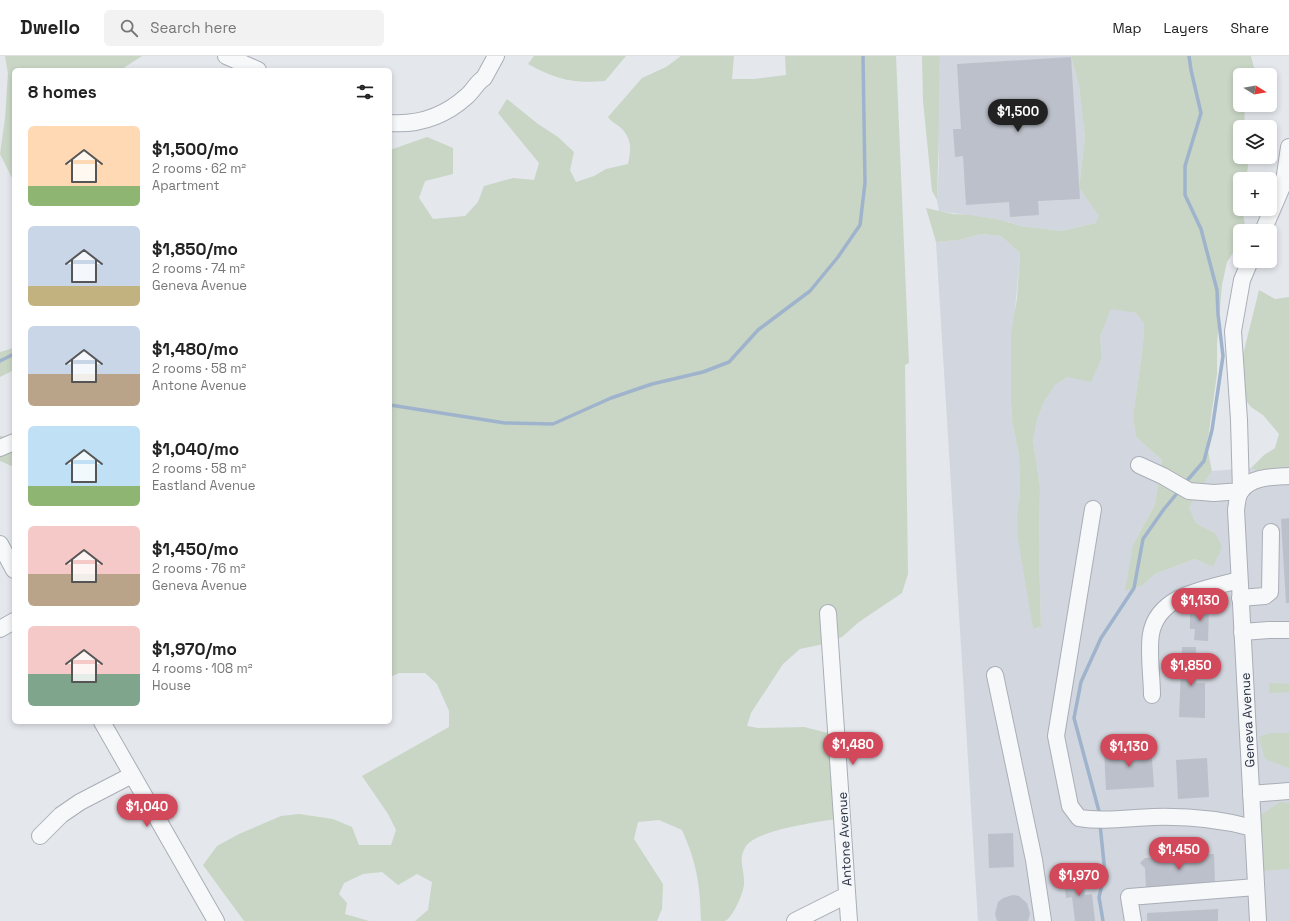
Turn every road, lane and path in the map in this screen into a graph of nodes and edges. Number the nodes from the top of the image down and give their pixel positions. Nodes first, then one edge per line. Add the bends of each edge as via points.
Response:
1 (226, 56) edge
2 (496, 56) edge
3 (253, 68) edge
4 (392, 123) edge
5 (1289, 147) edge
6 (1266, 224) edge
7 (1247, 268) edge
8 (12, 443) edge
9 (0, 448) edge
10 (1139, 465) dead end
11 (1285, 476) edge
12 (1241, 491) junction
13 (1093, 509) dead end
14 (1271, 532) dead end
15 (0, 544) edge
16 (12, 566) edge
17 (1239, 580) junction
18 (1240, 598) junction
19 (828, 613) dead end
20 (12, 622) edge
21 (0, 629) edge
22 (1289, 630) edge
23 (1242, 632) junction
24 (995, 675) dead end
25 (1152, 696) dead end
26 (103, 724) edge
27 (132, 775) junction
28 (1289, 791) edge
29 (1251, 794) junction
30 (1253, 828) junction
31 (40, 836) dead end
32 (1256, 887) junction
33 (847, 895) junction
34 (216, 921) edge
35 (795, 921) edge
36 (849, 921) edge
37 (1042, 921) edge
38 (1133, 921) edge
39 (1258, 921) edge

1 - 3 street
2 - 4 street via 477,87 449,110 422,122
5 - 6 street via 1284,182
7 - 12 street, Geneva Avenue via 1242,280 1233,331
8 - 9 street
10 - 12 street via 1183,488 1214,493
11 - 12 street via 1261,478
12 - 17 street, Geneva Avenue via 1236,510
13 - 30 street via 1056,736 1070,806 1079,818 1094,821 1192,817 1227,821
14 - 18 street via 1270,592 1265,596
15 - 16 street
17 - 18 street, Geneva Avenue
17 - 25 street via 1190,593 1161,613 1153,626 1151,636
18 - 23 street, Geneva Avenue
19 - 33 street, Antone Avenue
20 - 21 street
22 - 23 street
23 - 29 street, Geneva Avenue
24 - 37 street via 1034,860
26 - 27 street
27 - 31 street via 80,802 61,815
27 - 34 street
28 - 29 street
29 - 30 street, Geneva Avenue
30 - 32 street, Geneva Avenue
32 - 38 street via 1129,897
32 - 39 street, Geneva Avenue
33 - 35 street
33 - 36 street, Antone Avenue

